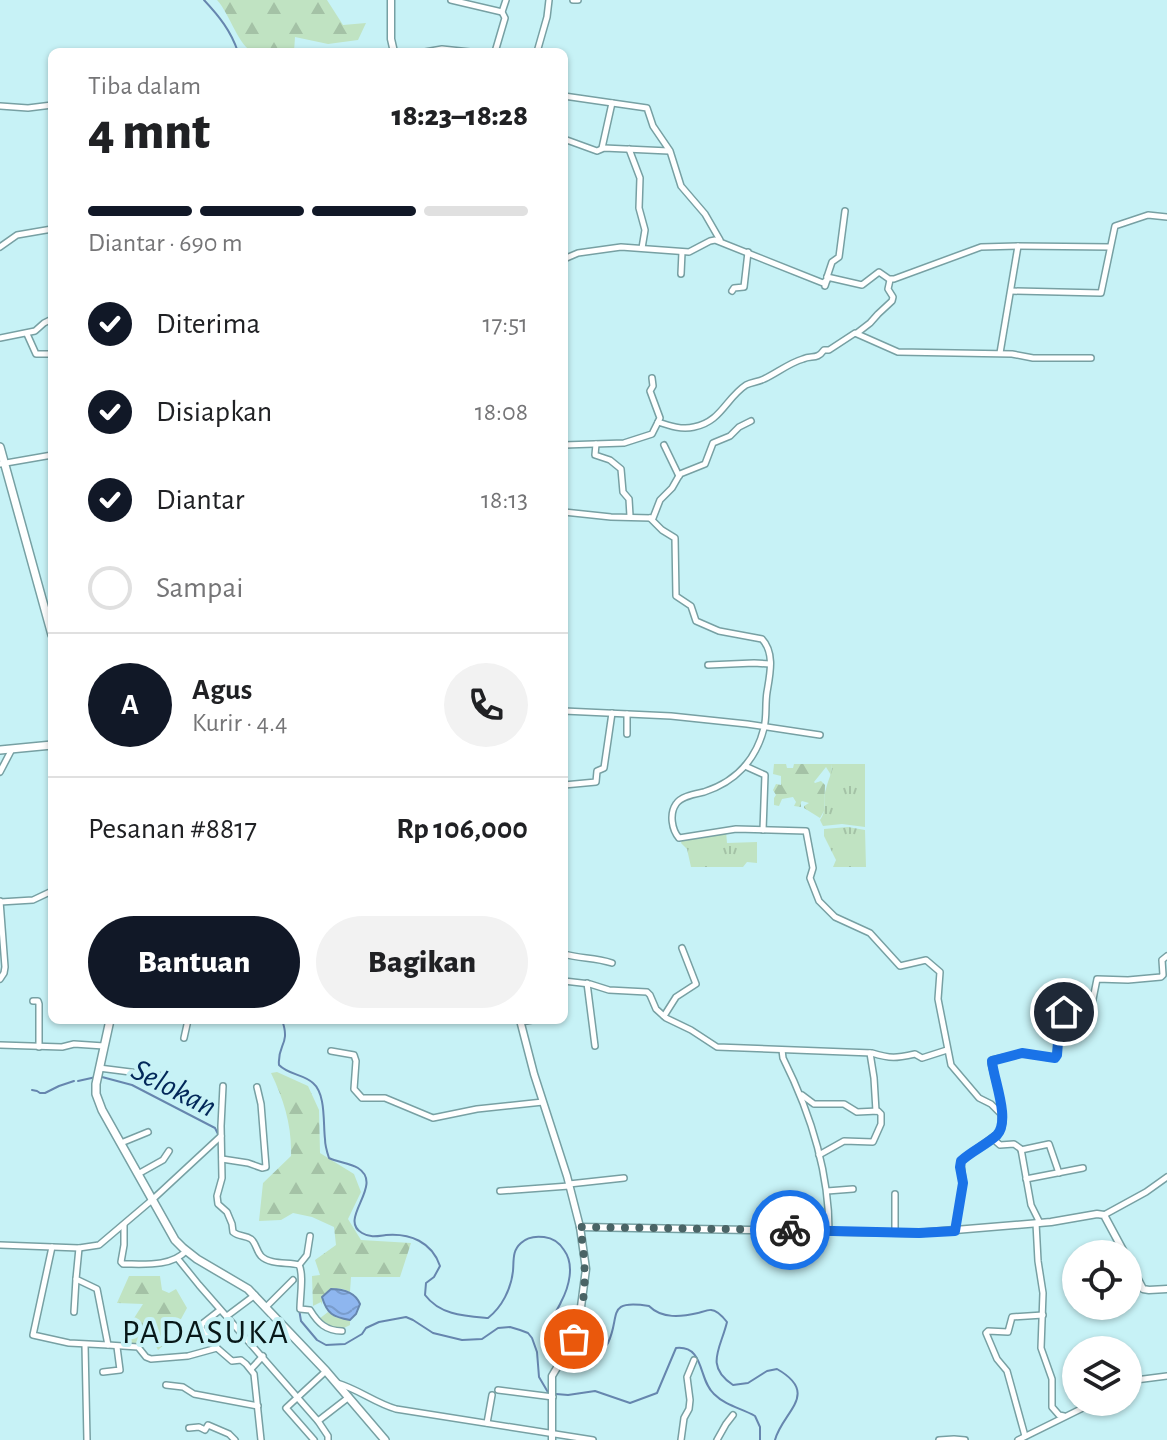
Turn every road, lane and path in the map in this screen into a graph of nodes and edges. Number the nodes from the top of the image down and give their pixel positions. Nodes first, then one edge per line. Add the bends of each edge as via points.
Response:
1 (391, 0) edge
2 (451, 0) edge
3 (506, 0) edge
4 (549, 0) edge
5 (502, 12) junction
6 (393, 48) edge
7 (496, 48) edge
8 (538, 48) edge
9 (568, 97) edge
10 (612, 103) junction
11 (0, 106) edge
12 (48, 106) edge
13 (568, 140) edge
14 (602, 148) junction
15 (629, 149) junction
16 (670, 151) junction
17 (845, 211) dead end
18 (1167, 217) edge
19 (48, 230) edge
20 (720, 241) junction
21 (1018, 246) junction
22 (0, 247) edge
23 (1110, 247) junction
24 (642, 248) junction
25 (682, 252) junction
26 (748, 252) junction
27 (568, 258) edge
28 (681, 274) dead end
29 (890, 279) junction
30 (826, 281) junction
31 (732, 291) dead end
32 (1011, 291) junction
33 (48, 322) edge
34 (857, 333) junction
35 (27, 334) junction
36 (0, 338) edge
37 (1000, 353) junction
38 (48, 354) edge
39 (1091, 358) dead end
40 (652, 378) dead end
41 (751, 421) dead end
42 (658, 422) junction
43 (596, 444) junction
44 (568, 445) edge
45 (664, 445) dead end
46 (0, 447) edge
47 (48, 456) edge
48 (2, 463) edge
49 (679, 476) junction
50 (568, 512) edge
51 (630, 516) junction
52 (651, 518) junction
53 (48, 621) edge
54 (770, 664) junction
55 (708, 665) dead end
56 (568, 711) edge
57 (612, 713) junction
58 (627, 714) junction
59 (764, 727) junction
60 (627, 734) dead end
61 (820, 735) dead end
62 (0, 743) edge
63 (48, 745) edge
64 (12, 749) junction
65 (0, 750) edge
66 (745, 766) junction
67 (0, 772) edge
68 (568, 785) edge
69 (763, 830) junction
70 (48, 893) edge
71 (0, 902) edge
72 (682, 948) dead end
73 (568, 955) edge
74 (1167, 956) edge
75 (612, 963) dead end
76 (0, 979) edge
77 (568, 981) edge
78 (587, 983) junction
79 (33, 1001) dead end
80 (664, 1016) junction
81 (109, 1024) edge
82 (187, 1024) edge
83 (521, 1024) edge
84 (184, 1038) dead end
85 (0, 1045) edge
86 (104, 1046) junction
87 (595, 1046) dead end
88 (39, 1047) junction
89 (782, 1050) junction
90 (947, 1050) junction
91 (331, 1051) dead end
92 (870, 1053) junction
93 (98, 1073) junction
94 (162, 1076) dead end
95 (223, 1086) dead end
96 (257, 1087) dead end
97 (801, 1095) junction
98 (543, 1102) junction
99 (876, 1111) junction
100 (1001, 1114) junction
101 (148, 1132) dead end
102 (220, 1137) junction
103 (992, 1138) junction
104 (121, 1143) junction
105 (1021, 1150) junction
106 (169, 1151) dead end
107 (819, 1155) junction
108 (222, 1159) junction
109 (1083, 1168) dead end
110 (1059, 1173) junction
111 (138, 1174) junction
112 (1167, 1177) edge
113 (624, 1178) dead end
114 (1026, 1179) junction
115 (569, 1185) junction
116 (853, 1189) dead end
117 (500, 1191) dead end
118 (827, 1191) junction
119 (895, 1194) dead end
120 (152, 1200) junction
121 (129, 1204) dead end
122 (138, 1211) junction
123 (1104, 1215) junction
124 (1038, 1223) junction
125 (124, 1224) junction
126 (580, 1227) junction
127 (829, 1231) junction
128 (955, 1231) junction
129 (895, 1232) junction
130 (310, 1236) dead end
131 (1117, 1240) edge
132 (0, 1245) edge
133 (52, 1247) junction
134 (79, 1248) junction
135 (186, 1251) junction
136 (178, 1259) junction
137 (299, 1265) junction
138 (76, 1279) junction
139 (293, 1280) dead end
140 (1142, 1287) edge
141 (1167, 1289) edge
142 (255, 1295) junction
143 (266, 1307) junction
144 (220, 1310) junction
145 (74, 1312) dead end
146 (1043, 1315) junction
147 (227, 1316) junction
148 (342, 1331) dead end
149 (85, 1345) junction
150 (108, 1345) junction
151 (117, 1347) junction
152 (217, 1348) junction
153 (263, 1356) junction
154 (694, 1360) dead end
155 (251, 1369) junction
156 (326, 1371) junction
157 (103, 1372) dead end
158 (1167, 1376) edge
159 (1142, 1379) edge
160 (336, 1383) junction
161 (166, 1385) dead end
162 (498, 1390) dead end
163 (492, 1395) dead end
164 (553, 1395) junction
165 (298, 1397) junction
166 (349, 1397) junction
167 (258, 1406) junction
168 (733, 1415) dead end
169 (1062, 1415) edge
170 (1064, 1416) edge
171 (318, 1421) junction
172 (487, 1423) junction
173 (189, 1428) dead end
174 (1025, 1436) junction
175 (552, 1437) edge
176 (87, 1440) edge
177 (235, 1440) edge
178 (261, 1440) edge
179 (314, 1440) edge
180 (328, 1440) edge
181 (385, 1440) edge
182 (593, 1440) edge
183 (681, 1440) edge
184 (717, 1440) edge
185 (939, 1440) edge
186 (965, 1440) edge
187 (1018, 1440) edge

1 - 6 street
2 - 5 street
3 - 5 street
4 - 8 street
5 - 7 street
9 - 10 street
10 - 14 street
10 - 16 street via 647,108
11 - 12 street
13 - 14 street via 597,151
14 - 15 street
15 - 16 street
15 - 24 street via 640,178
16 - 20 street via 681,186
17 - 30 street via 839,257
18 - 23 street via 1146,215 1115,226
19 - 22 street via 17,235
20 - 25 street
20 - 26 street
21 - 23 street
21 - 29 street via 976,248
21 - 32 street
23 - 32 street via 1101,293
24 - 25 street
24 - 27 street
25 - 28 street
26 - 30 street
26 - 31 street via 744,287
29 - 30 street via 881,272 862,285
29 - 34 street via 893,300
32 - 37 street
33 - 35 street
34 - 37 street via 898,352
34 - 42 street via 819,356 747,385 706,423 685,429
35 - 36 street
35 - 38 street via 36,354
37 - 39 street
40 - 42 street
41 - 49 street via 713,443 705,464
42 - 43 street via 652,434 626,443
43 - 44 street
43 - 51 street via 594,454 621,469
45 - 49 street
46 - 48 main road
47 - 48 street
48 - 53 main road
49 - 52 street
50 - 51 street
51 - 52 street
52 - 54 street via 675,538 676,596 691,606 696,621 762,639
54 - 55 street
54 - 59 street
56 - 57 street
57 - 58 street
57 - 68 street via 604,768 597,771 596,782
58 - 59 street
58 - 60 street
59 - 61 street
59 - 66 street
62 - 65 street
63 - 64 main road
64 - 65 main road
64 - 67 street
66 - 69 street via 765,775
66 - 69 street via 719,786 680,800 674,809 674,831 681,838
69 - 90 street via 806,831 810,878 819,901 832,915 870,933 900,966 926,960 939,970
70 - 71 street via 33,900
71 - 76 street via 5,967
72 - 80 street via 696,984 676,997
73 - 75 street
74 - 100 street via 1161,977 1097,979 1091,1009 1061,1014 1055,1058 1022,1053 992,1060
77 - 78 street
78 - 80 street via 647,992
78 - 87 street
79 - 88 street via 39,1004
80 - 89 street via 717,1047
81 - 86 main road
82 - 84 street
83 - 98 street
85 - 88 street
86 - 88 street
86 - 93 main road
89 - 92 street
89 - 97 street
90 - 92 street via 922,1058
90 - 100 street via 952,1067
91 - 98 street via 356,1058 354,1089 362,1098 385,1098 431,1118
92 - 99 street
93 - 94 street
93 - 104 main road via 97,1097
95 - 102 street
96 - 108 street via 266,1166
97 - 99 street via 814,1104
97 - 107 street
98 - 115 street
99 - 107 street via 882,1118 874,1142 844,1141
100 - 103 street via 1001,1129
101 - 104 street
102 - 108 street
102 - 120 street
103 - 105 street
103 - 128 street via 961,1161
104 - 111 main road
105 - 110 street via 1049,1144
105 - 114 street
106 - 111 street
107 - 118 street
108 - 137 street via 218,1204 227,1212 233,1232 254,1241 261,1256
109 - 110 street
110 - 114 street
111 - 120 main road
112 - 123 street
113 - 115 street
114 - 124 street
115 - 117 street
115 - 126 street
116 - 118 street
118 - 127 street
119 - 129 street
120 - 122 street
120 - 135 main road
121 - 122 street
122 - 125 street
123 - 124 street
123 - 131 street
124 - 128 street
124 - 146 street
125 - 134 street via 99,1245
125 - 136 street via 123,1264
126 - 127 street
126 - 164 street via 586,1269 583,1304 577,1331 552,1376
127 - 129 street
128 - 129 street
130 - 137 street
132 - 133 street
133 - 134 street
133 - 149 street via 33,1334
134 - 138 street
135 - 136 street
135 - 142 main road
136 - 144 street
137 - 148 street via 300,1309 310,1310 327,1330
138 - 145 street
138 - 150 street via 97,1289
139 - 143 street
140 - 141 street
142 - 143 main road
142 - 147 street
143 - 156 main road
144 - 147 street
144 - 152 street via 201,1328
146 - 169 street via 1041,1348 1052,1379 1052,1407
146 - 174 street via 1012,1317 1008,1332 986,1333 1007,1371
147 - 153 street
149 - 150 street
149 - 176 street
150 - 151 street
151 - 152 street via 140,1348 151,1359
151 - 157 street via 120,1370
152 - 155 street
153 - 155 street
153 - 165 street
154 - 183 street via 687,1377 690,1400
155 - 167 street
156 - 160 main road
156 - 165 street
158 - 159 street
160 - 166 main road
160 - 172 street via 396,1409
161 - 167 street
162 - 164 street
163 - 172 street
164 - 175 street
165 - 171 street
165 - 179 street via 286,1410
166 - 171 street
166 - 181 main road
167 - 178 street
168 - 184 street
170 - 174 street
171 - 180 street
172 - 175 street
173 - 177 street via 205,1430 208,1425
174 - 187 street
175 - 182 street
185 - 186 street

